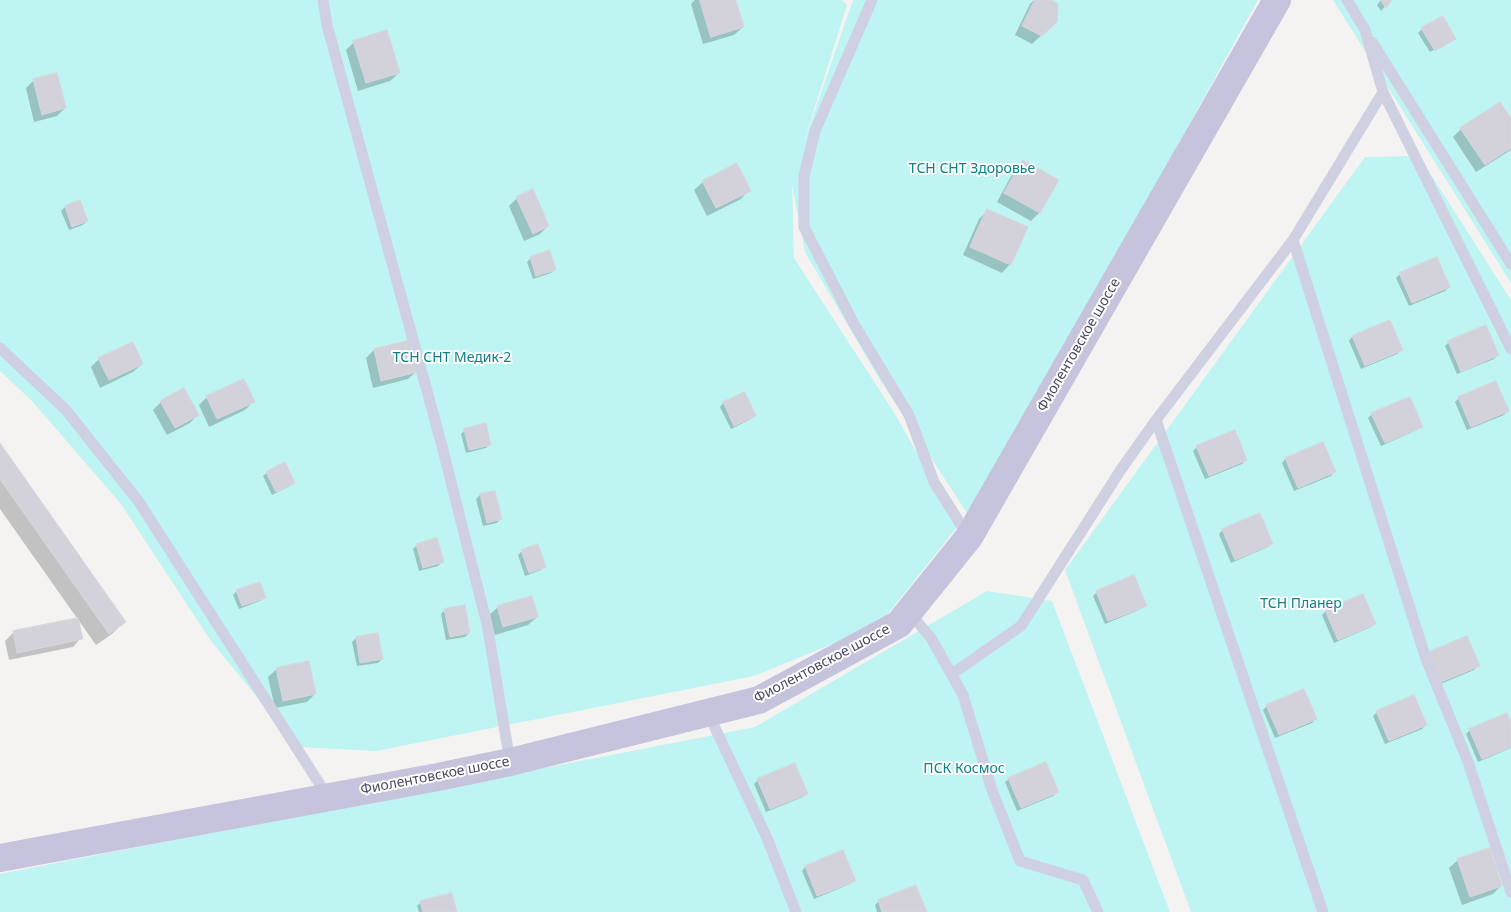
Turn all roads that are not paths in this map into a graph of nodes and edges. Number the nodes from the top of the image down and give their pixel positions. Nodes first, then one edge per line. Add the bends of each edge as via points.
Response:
1 (324, 0) edge
2 (872, 0) edge
3 (1277, 0) edge
4 (1348, 0) edge
5 (1364, 30) junction
6 (1382, 92) junction
7 (1293, 240) junction
8 (1511, 264) edge
9 (0, 348) edge
10 (1511, 349) edge
11 (1156, 420) junction
12 (969, 537) junction
13 (908, 612) junction
14 (952, 674) junction
15 (708, 713) junction
16 (510, 762) junction
17 (328, 797) junction
18 (0, 858) edge
19 (1511, 892) edge
20 (796, 912) edge
21 (1098, 912) edge
22 (1323, 912) edge

1 - 16 lane via 327,24 440,436 487,624
2 - 12 lane via 815,131 804,176 804,227 854,324 909,415 934,482
3 - 12 main road, Фиолентовское шоссе
4 - 5 lane
5 - 6 lane
5 - 8 lane
6 - 7 lane
6 - 10 lane
7 - 11 lane
7 - 19 lane via 1426,659 1468,762
9 - 17 lane via 66,410 139,502
11 - 14 lane via 1021,626
11 - 22 lane
12 - 13 main road, Фиолентовское шоссе
13 - 14 lane via 931,638
13 - 15 main road, Фиолентовское шоссе via 899,624 759,700
14 - 21 lane via 963,695 992,790 1020,861 1084,880
15 - 16 main road, Фиолентовское шоссе
15 - 20 lane via 768,838
16 - 17 main road, Фиолентовское шоссе
17 - 18 main road, Фиолентовское шоссе

